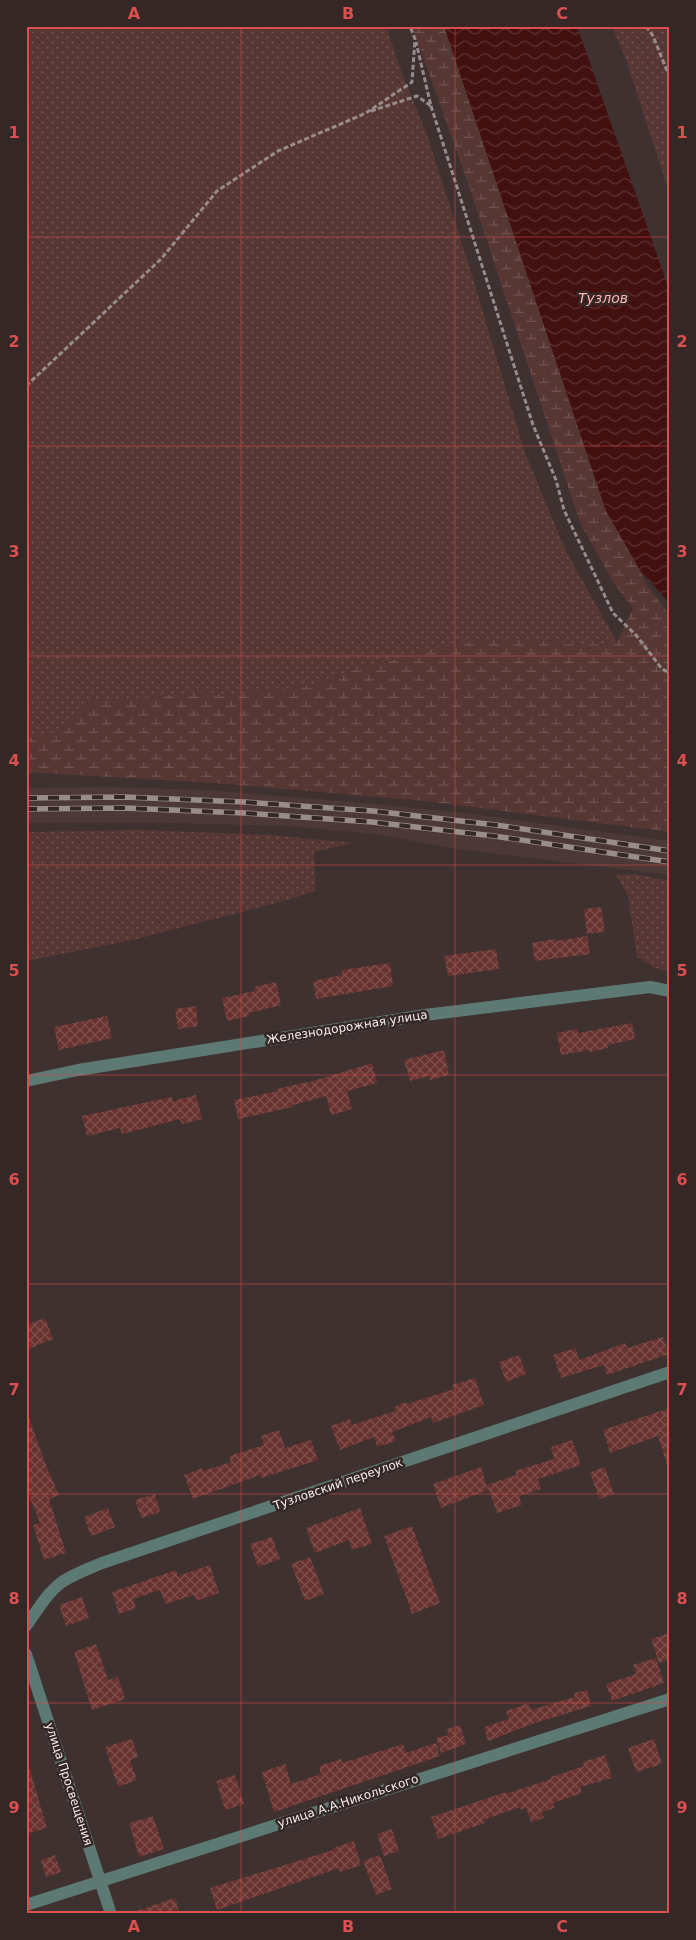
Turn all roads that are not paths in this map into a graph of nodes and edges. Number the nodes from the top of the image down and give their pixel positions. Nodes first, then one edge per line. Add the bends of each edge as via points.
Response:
1 (670, 991) edge
2 (26, 1081) edge
3 (670, 1372) edge
4 (26, 1626) edge
5 (26, 1654) edge
6 (670, 1699) edge
7 (100, 1880) junction
8 (26, 1904) edge
9 (111, 1914) edge

1 - 2 street, Железнодорожная улица via 650,987 426,1015
3 - 4 street, Тузловский переулок via 79,1572 47,1597
5 - 7 street, улица Просвещения
6 - 7 street, улица А.А.Никольского
7 - 8 street, улица А.А.Никольского
7 - 9 street, улица Просвещения

